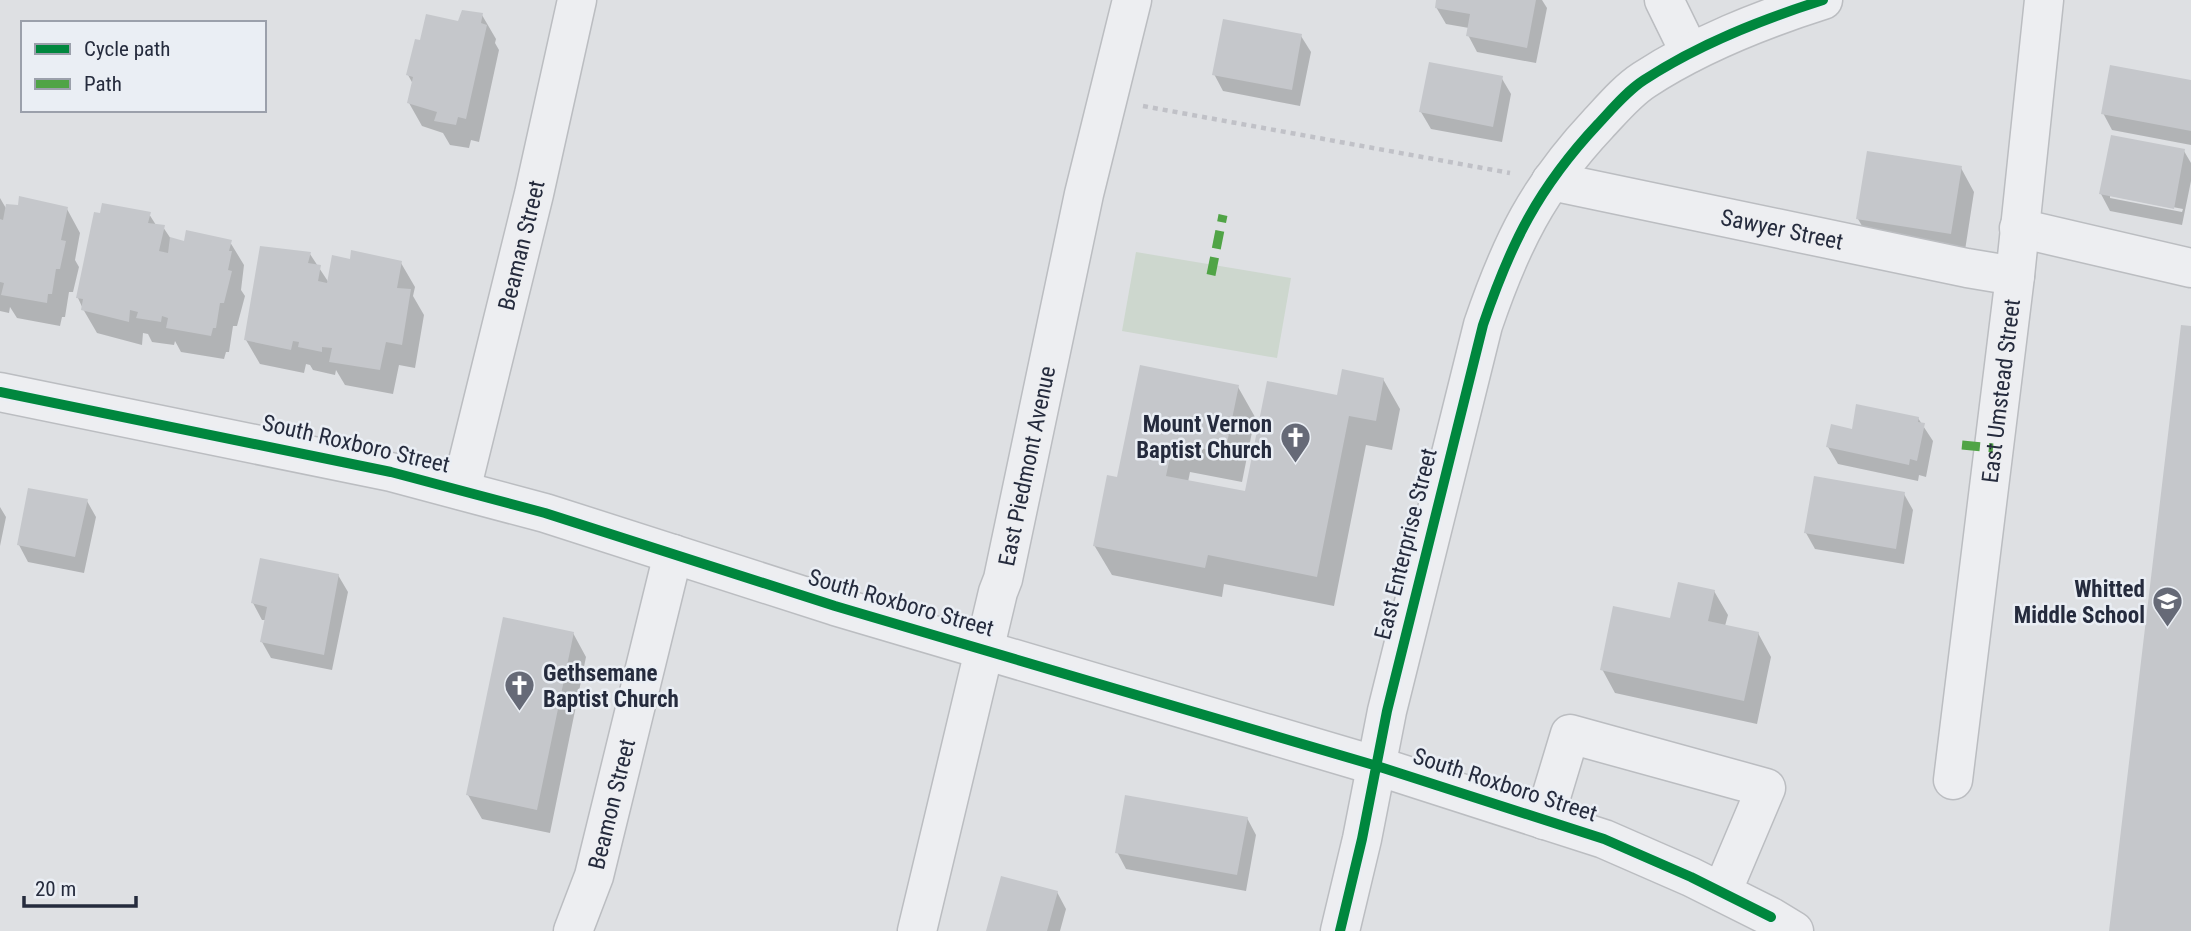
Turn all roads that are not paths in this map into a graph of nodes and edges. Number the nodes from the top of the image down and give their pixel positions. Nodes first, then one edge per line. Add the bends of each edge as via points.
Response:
1 (1132, 0) edge
2 (1664, 0) edge
3 (1823, 0) edge
4 (2044, 0) edge
5 (573, 1) edge
6 (1690, 53) junction
7 (1551, 181) junction
8 (2019, 229) junction
9 (2191, 268) edge
10 (2015, 276) junction
11 (0, 393) edge
12 (461, 490) junction
13 (673, 554) junction
14 (984, 649) junction
15 (1377, 766) junction
16 (1953, 780) dead end
17 (1544, 820) junction
18 (1722, 892) junction
19 (573, 931) edge
20 (917, 931) edge
21 (1340, 931) edge
22 (1794, 931) edge

1 - 14 street, East Piedmont Avenue via 1084,194 1003,579
2 - 6 street
3 - 6 street, East Enterprise Street via 1760,20
4 - 8 street, East Umstead Street
5 - 12 street, Beaman Street via 534,194
6 - 7 street, East Enterprise Street via 1642,81 1580,143
7 - 10 street, Sawyer Street
7 - 15 street, East Enterprise Street via 1511,251 1483,325
8 - 9 street
8 - 10 street, East Umstead Street
10 - 16 street, East Umstead Street
11 - 12 street, South Roxboro Street via 275,446
12 - 13 street, South Roxboro Street
13 - 14 street, South Roxboro Street
13 - 19 street, Beamon Street via 597,866
14 - 15 street, South Roxboro Street
14 - 20 street, East Piedmont Avenue
15 - 17 street, South Roxboro Street
15 - 21 street, East Enterprise Street
17 - 18 street, South Roxboro Street via 1604,839
17 - 18 street via 1570,734 1766,789
18 - 22 street, South Roxboro Street

